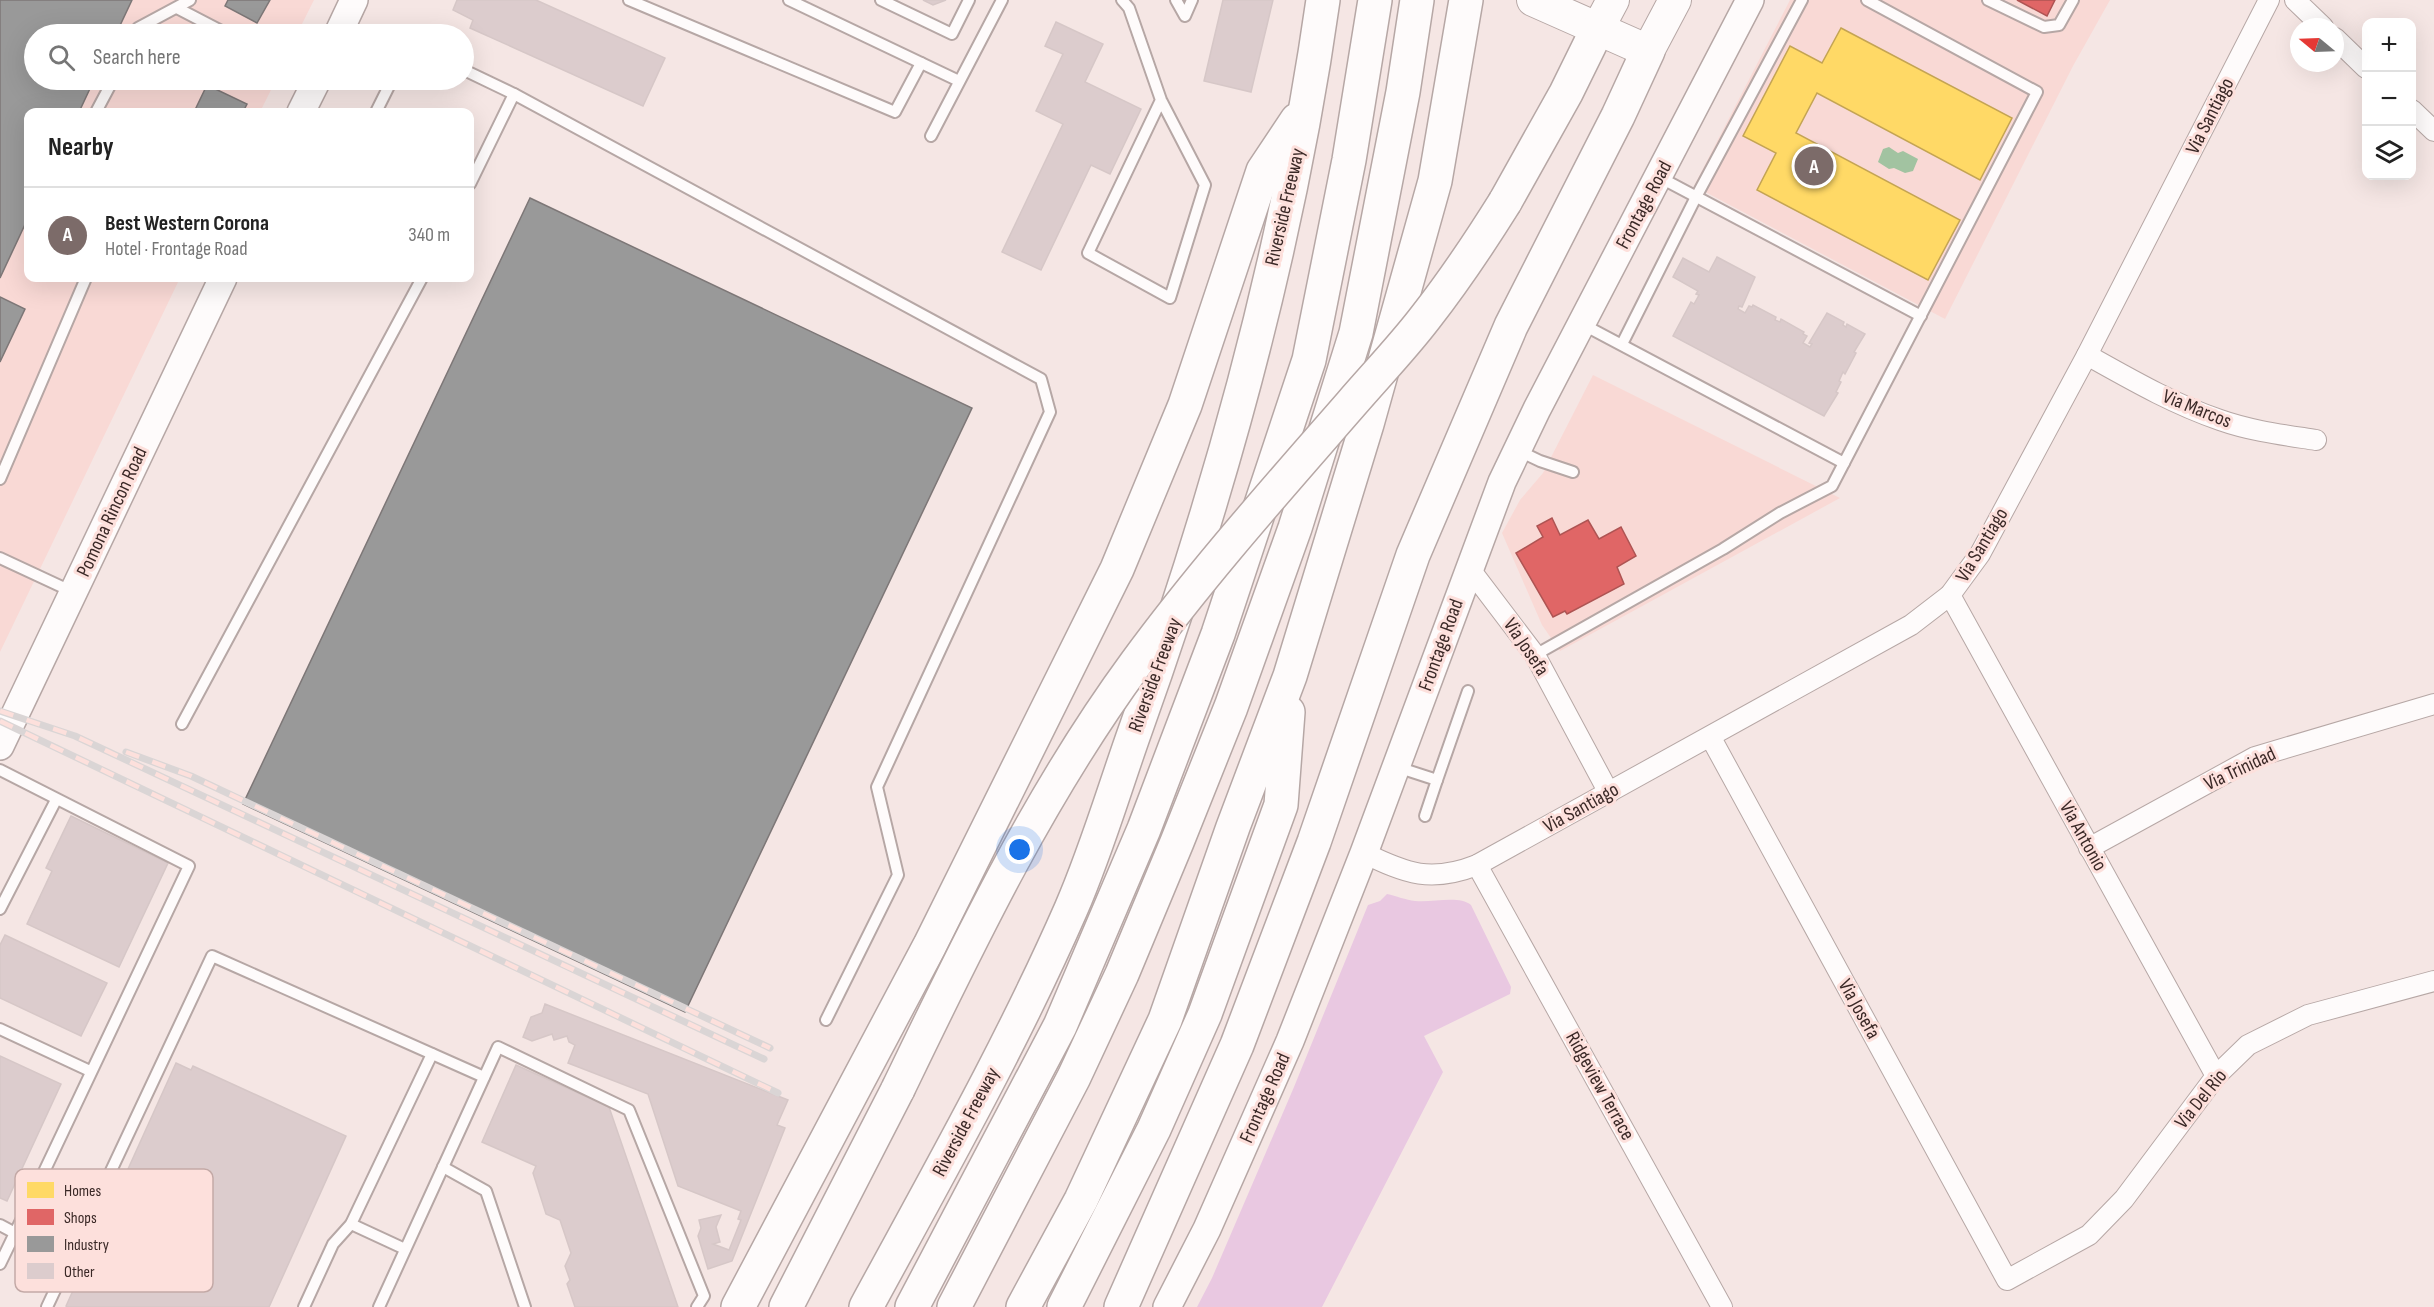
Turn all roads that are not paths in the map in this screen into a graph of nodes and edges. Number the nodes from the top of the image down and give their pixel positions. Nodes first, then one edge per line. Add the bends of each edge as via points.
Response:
1 (189, 0) edge
2 (354, 0) edge
3 (629, 0) edge
4 (789, 0) edge
5 (881, 0) edge
6 (969, 0) edge
7 (1002, 0) edge
8 (1122, 0) edge
9 (1176, 0) edge
10 (1192, 0) edge
11 (1323, 0) edge
12 (1375, 0) edge
13 (1417, 0) edge
14 (1466, 0) edge
15 (1612, 0) edge
16 (1675, 0) edge
17 (1750, 0) edge
18 (1802, 0) edge
19 (1868, 0) edge
20 (1988, 0) edge
21 (2073, 0) edge
22 (2269, 0) edge
23 (2295, 0) edge
24 (1545, 5) edge
25 (177, 8) junction
26 (2314, 18) edge
27 (146, 24) edge
28 (208, 24) edge
29 (343, 24) edge
30 (1598, 30) junction
31 (2344, 46) edge
32 (1648, 51) junction
33 (921, 63) junction
34 (2362, 63) edge
35 (474, 75) edge
36 (959, 81) junction
37 (108, 90) edge
38 (311, 90) edge
39 (387, 90) edge
40 (514, 94) junction
41 (1161, 100) junction
42 (1309, 101) junction
43 (98, 108) edge
44 (303, 108) edge
45 (378, 108) edge
46 (2416, 114) edge
47 (2434, 131) edge
48 (931, 136) dead end
49 (474, 176) edge
50 (1658, 177) junction
51 (1696, 197) junction
52 (84, 282) edge
53 (221, 282) edge
54 (420, 282) edge
55 (1921, 316) junction
56 (1582, 324) junction
57 (1622, 344) junction
58 (2086, 355) junction
59 (2316, 440) dead end
60 (1517, 450) junction
61 (1844, 463) junction
62 (1573, 472) dead end
63 (0, 479) edge
64 (0, 558) edge
65 (1469, 568) junction
66 (74, 592) junction
67 (1950, 595) junction
68 (1535, 655) junction
69 (1290, 676) junction
70 (1468, 691) dead end
71 (2434, 704) edge
72 (183, 724) dead end
73 (1711, 738) junction
74 (0, 746) edge
75 (1397, 767) junction
76 (0, 770) edge
77 (1437, 780) junction
78 (1609, 793) junction
79 (56, 800) junction
80 (1425, 816) dead end
81 (2089, 848) junction
82 (1364, 853) junction
83 (1477, 865) junction
84 (0, 909) edge
85 (2434, 981) edge
86 (826, 1020) dead end
87 (0, 1029) edge
88 (432, 1054) junction
89 (90, 1071) junction
90 (2216, 1076) junction
91 (484, 1077) junction
92 (443, 1167) junction
93 (45, 1169) edge
94 (111, 1169) edge
95 (351, 1224) junction
96 (0, 1226) edge
97 (15, 1233) joint
98 (405, 1249) junction
99 (0, 1264) edge
100 (2007, 1280) joint
101 (53, 1292) edge
102 (46, 1307) edge
103 (303, 1307) edge
104 (379, 1307) edge
105 (525, 1307) edge
106 (697, 1307) edge
107 (738, 1307) edge
108 (786, 1307) edge
109 (866, 1307) edge
110 (912, 1307) edge
111 (954, 1307) edge
112 (1023, 1307) edge
113 (1064, 1307) edge
114 (1121, 1307) edge
115 (1167, 1307) edge
116 (1722, 1307) edge

1 - 25 lane
2 - 29 main road
3 - 33 lane via 895,112
4 - 33 lane
5 - 6 lane via 952,34
7 - 36 lane
8 - 41 lane via 1129,8
9 - 10 lane via 1185,16
11 - 42 highway, Riverside Freeway
12 - 110 highway via 1349,160 1309,360 1218,634 1143,829 1060,1026
13 - 111 highway via 1356,333 1295,528 1231,707 1122,974 1074,1077
14 - 69 highway via 1435,181
15 - 30 main road
16 - 32 main road
17 - 50 main road, Frontage Road
18 - 51 lane
19 - 55 lane via 2037,92
20 - 21 lane via 2044,27 2059,24
22 - 58 street, Via Santiago
23 - 26 street
24 - 30 main road
25 - 27 lane
25 - 28 lane
30 - 32 main road
30 - 108 highway, bridge via 1472,255 1423,321 1194,587 1066,765 968,945
31 - 34 street
32 - 114 highway via 1511,326 1413,555 1314,842 1241,1034
33 - 36 lane
35 - 40 lane
36 - 48 lane
37 - 43 lane
38 - 44 main road
39 - 45 lane
40 - 49 lane
40 - 86 lane via 1041,379 1050,412 877,787 898,875
41 - 41 lane via 1088,253 1170,298 1204,185
42 - 107 highway via 1263,171 1185,405 1117,568 930,945
42 - 109 highway, Riverside Freeway via 1246,378 1184,590 1072,907 992,1074
46 - 47 street
50 - 51 lane
50 - 56 main road, Frontage Road
51 - 55 lane
51 - 57 lane
52 - 63 lane
53 - 66 main road, Pomona Rincon Road
54 - 72 lane
55 - 61 lane
56 - 57 lane
56 - 60 main road, Frontage Road
57 - 61 lane
58 - 59 street, Via Marcos via 2174,402 2223,421
58 - 67 street, Via Santiago via 1980,554
60 - 62 lane
60 - 65 main road, Frontage Road
61 - 68 lane via 1832,486
64 - 66 lane
65 - 68 street, Via Josefa
65 - 75 main road, Frontage Road
66 - 74 main road, Pomona Rincon Road
67 - 73 street, Via Santiago via 1911,625
67 - 81 street, Via Antonio
68 - 78 street, Via Josefa
69 - 112 highway via 1165,1020 1081,1200
69 - 113 highway via 1281,805 1200,1024 1154,1129
70 - 77 lane
71 - 81 street, Via Trinidad via 2255,758
73 - 78 street, Via Santiago
73 - 100 street, Via Josefa
75 - 77 lane
75 - 82 main road, Frontage Road
76 - 79 lane
77 - 80 lane
78 - 83 street, Via Santiago
79 - 84 lane
79 - 89 lane via 189,866
81 - 90 street, Via Antonio
82 - 83 street, Via Santiago via 1417,874 1455,873
82 - 115 main road, Frontage Road via 1290,1041 1207,1229
83 - 116 street, Ridgeview Terrace
85 - 90 street, Via Del Rio via 2308,1015 2278,1028 2248,1045
87 - 89 lane
88 - 91 lane
88 - 94 lane via 212,956
88 - 95 lane
89 - 93 lane
90 - 100 street, Via Del Rio via 2124,1200 2089,1235
91 - 92 lane
91 - 106 lane via 498,1047 629,1110 704,1296
92 - 98 lane
92 - 105 lane via 486,1191
95 - 98 lane
95 - 103 lane via 333,1244
96 - 97 lane
97 - 99 lane
98 - 104 lane
101 - 102 lane

